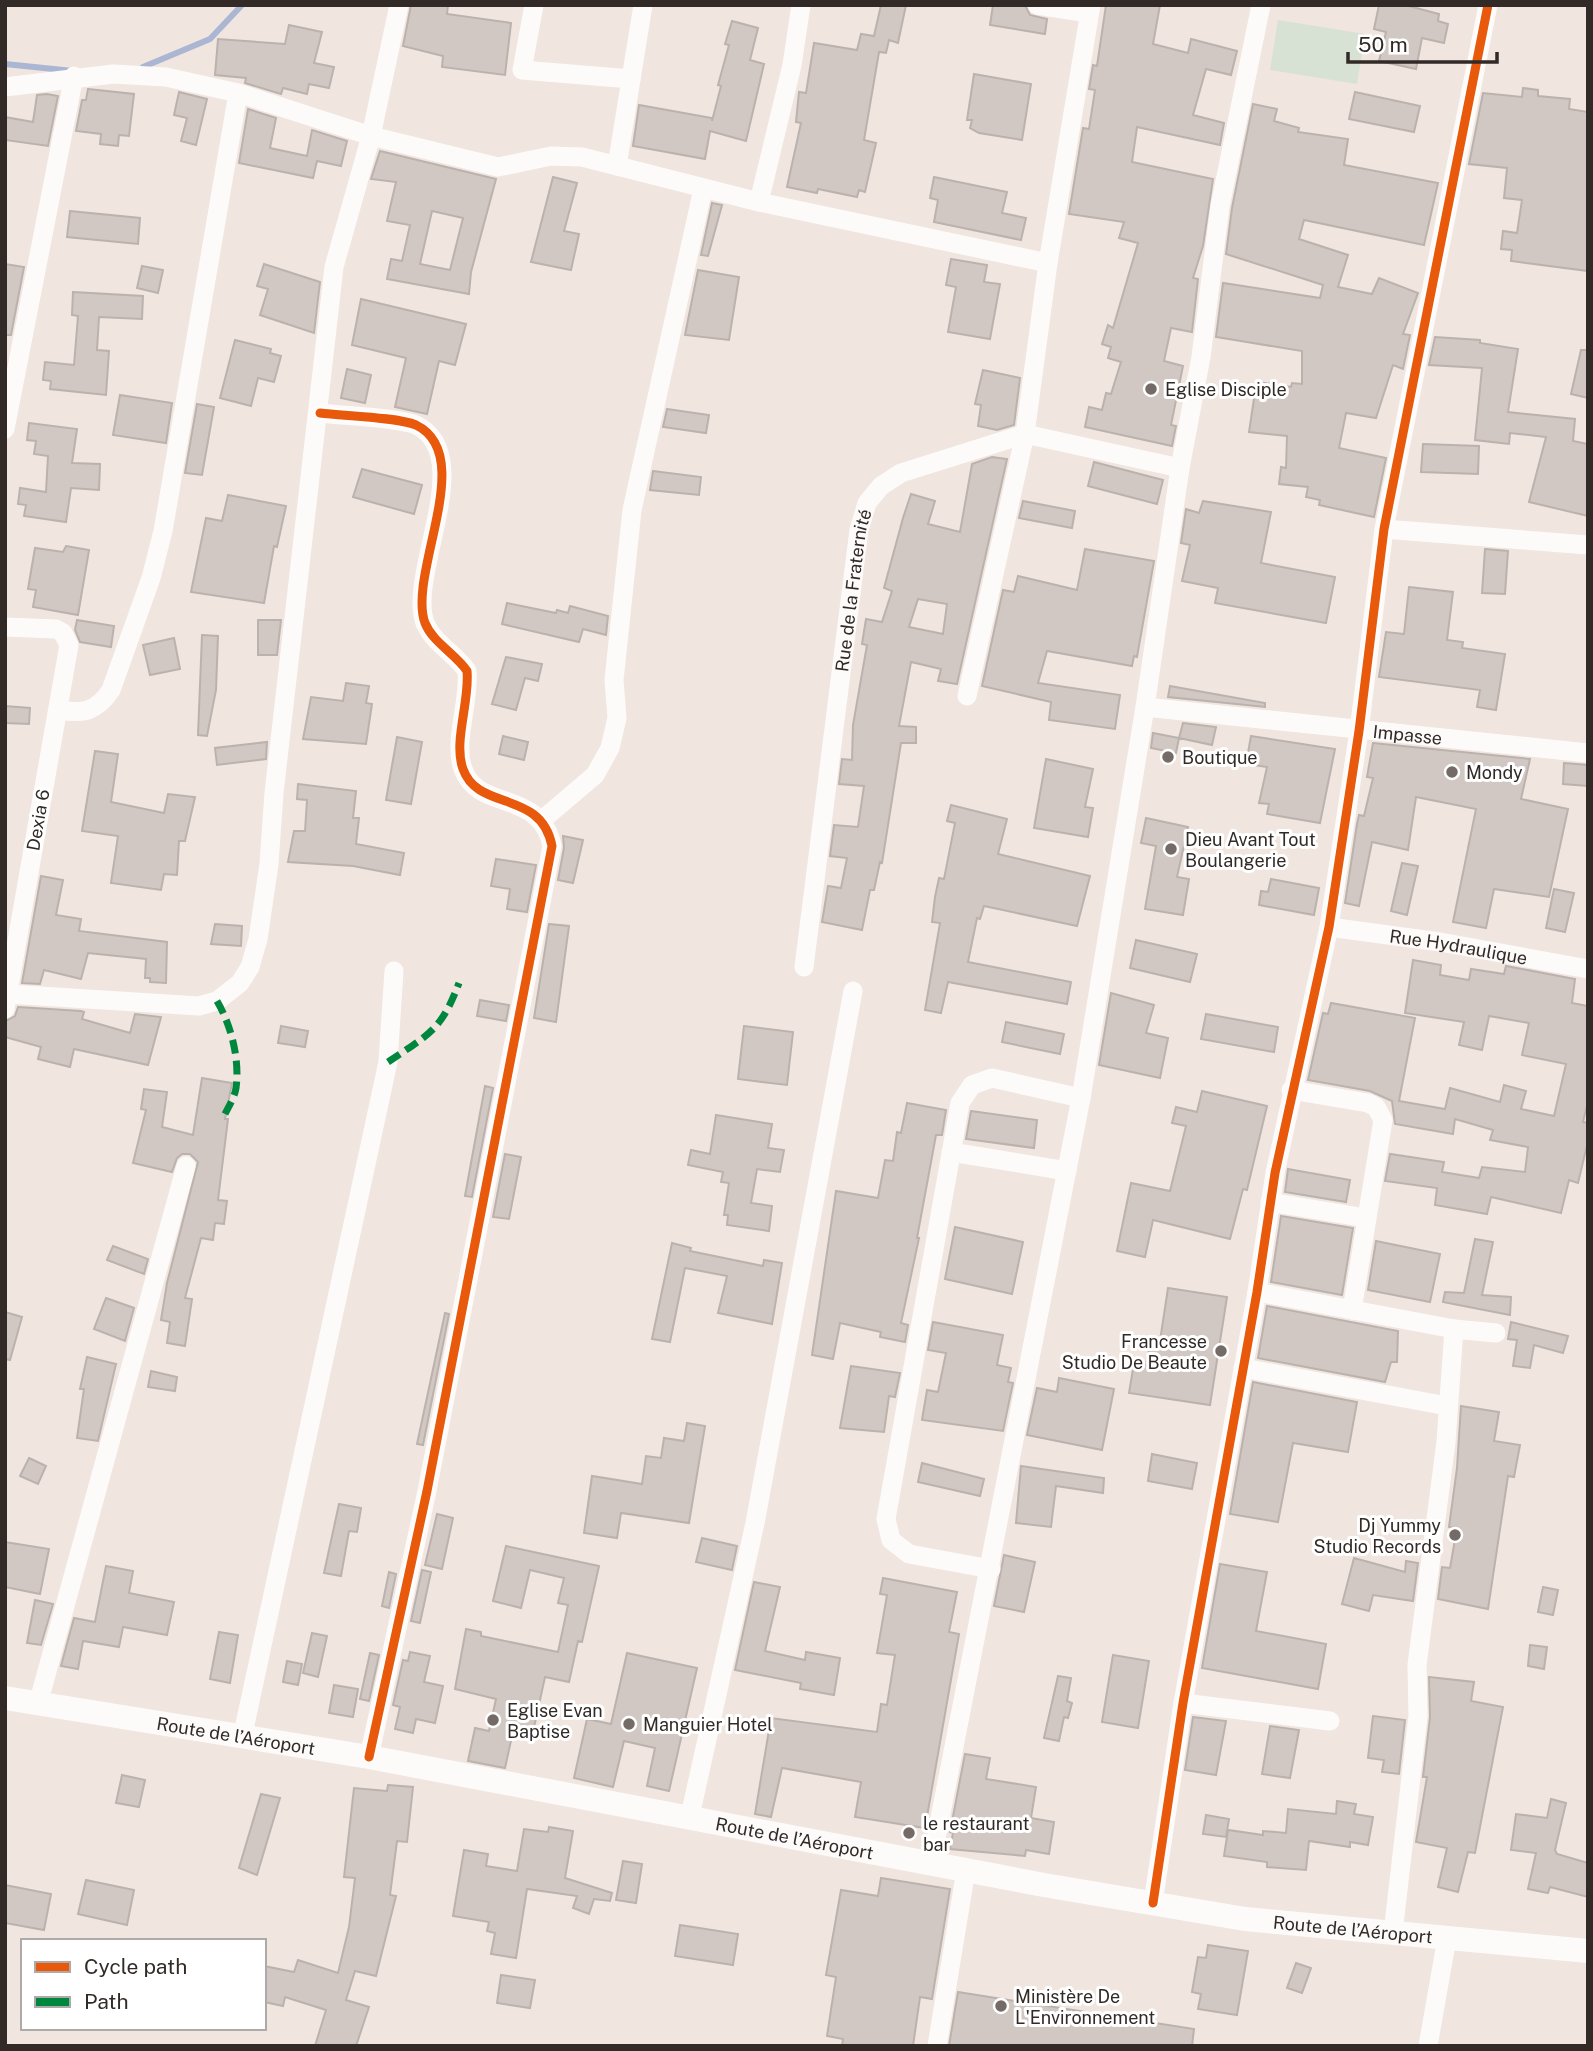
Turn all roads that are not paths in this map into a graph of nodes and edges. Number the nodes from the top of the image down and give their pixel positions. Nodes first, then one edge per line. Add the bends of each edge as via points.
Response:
1 (399, 5) edge
2 (534, 5) edge
3 (643, 5) edge
4 (801, 5) edge
5 (1037, 5) edge
6 (1261, 5) edge
7 (1488, 5) edge
8 (1090, 9) edge
9 (74, 76) junction
10 (631, 79) junction
11 (5, 87) edge
12 (238, 93) junction
13 (371, 136) junction
14 (617, 166) junction
15 (702, 189) junction
16 (760, 202) junction
17 (1048, 263) junction
18 (320, 413) junction
19 (5, 429) edge
20 (1025, 434) junction
21 (1180, 468) junction
22 (1384, 529) junction
23 (1588, 545) edge
24 (5, 627) edge
25 (967, 696) dead end
26 (1145, 707) junction
27 (58, 710) junction
28 (1359, 731) junction
29 (1588, 753) edge
30 (542, 820) junction
31 (1329, 927) junction
32 (804, 967) dead end
33 (1588, 969) edge
34 (394, 971) dead end
35 (853, 991) dead end
36 (7, 1001) edge
37 (1291, 1090) junction
38 (1082, 1098) junction
39 (951, 1152) junction
40 (186, 1166) dead end
41 (1067, 1171) junction
42 (1270, 1202) junction
43 (1366, 1218) junction
44 (1257, 1292) junction
45 (1352, 1310) junction
46 (1454, 1329) junction
47 (1496, 1333) dead end
48 (1244, 1367) junction
49 (1447, 1406) junction
50 (991, 1569) junction
51 (5, 1698) edge
52 (1183, 1703) junction
53 (38, 1704) junction
54 (1330, 1721) dead end
55 (242, 1738) junction
56 (369, 1756) junction
57 (690, 1816) junction
58 (931, 1864) junction
59 (967, 1870) junction
60 (1153, 1903) junction
61 (1393, 1933) junction
62 (1447, 1938) junction
63 (1588, 1951) edge
64 (937, 2046) edge
65 (1428, 2046) edge

1 - 13 street
2 - 10 street via 522,70
3 - 10 street
4 - 16 street
5 - 8 street
6 - 21 street via 1220,206 1201,356
7 - 22 street
8 - 17 street
9 - 11 street
9 - 12 street via 166,76
9 - 19 street
10 - 14 street
12 - 13 street
12 - 27 street via 163,531 151,578 102,704 80,714
13 - 14 street via 498,167 551,156 582,157
13 - 18 street via 334,267
14 - 15 street
15 - 16 street
15 - 30 street via 632,510 614,680 617,718 610,748 594,775
16 - 17 street
17 - 20 street
18 - 30 street via 415,425 435,443 441,457 439,505 422,613 432,635 467,671 460,760 472,785 532,811
18 - 36 street via 265,904 250,967 227,995 199,1006
20 - 21 street, Rue de la Fraternité
20 - 25 street
20 - 32 street, Rue de la Fraternité via 901,473 867,503 859,530
21 - 26 street
22 - 23 street
22 - 28 street
24 - 27 street, Dexia 6 via 63,633 69,645
26 - 28 street, Impasse
26 - 38 street
27 - 36 street, Dexia 6
28 - 29 street, Impasse
28 - 31 street
30 - 56 street via 550,831 552,846 430,1477
31 - 33 street, Rue Hydraulique
31 - 37 street
34 - 55 street via 388,1062
35 - 57 street via 755,1523
37 - 42 street
37 - 43 street via 1368,1103 1381,1112
38 - 39 street via 992,1078 982,1080 964,1094
38 - 41 street
39 - 41 street
39 - 50 street via 886,1519 891,1540 909,1554
40 - 53 street
41 - 50 street
42 - 43 street
42 - 44 street
43 - 45 street
44 - 45 street
44 - 48 street
45 - 46 street
46 - 47 street
46 - 49 street
48 - 49 street
48 - 52 street
49 - 61 street
50 - 58 street
51 - 53 main road, Route de l’Aéroport
52 - 54 street
52 - 60 street
53 - 55 main road, Route de l’Aéroport
55 - 56 main road, Route de l’Aéroport
56 - 57 main road, Route de l’Aéroport
57 - 58 main road, Route de l’Aéroport
58 - 59 main road, Route de l’Aéroport
59 - 60 main road, Route de l’Aéroport
59 - 64 street
60 - 61 main road, Route de l’Aéroport via 1245,1919
61 - 62 main road, Route de l’Aéroport
62 - 63 main road, Route de l’Aéroport
62 - 65 street

